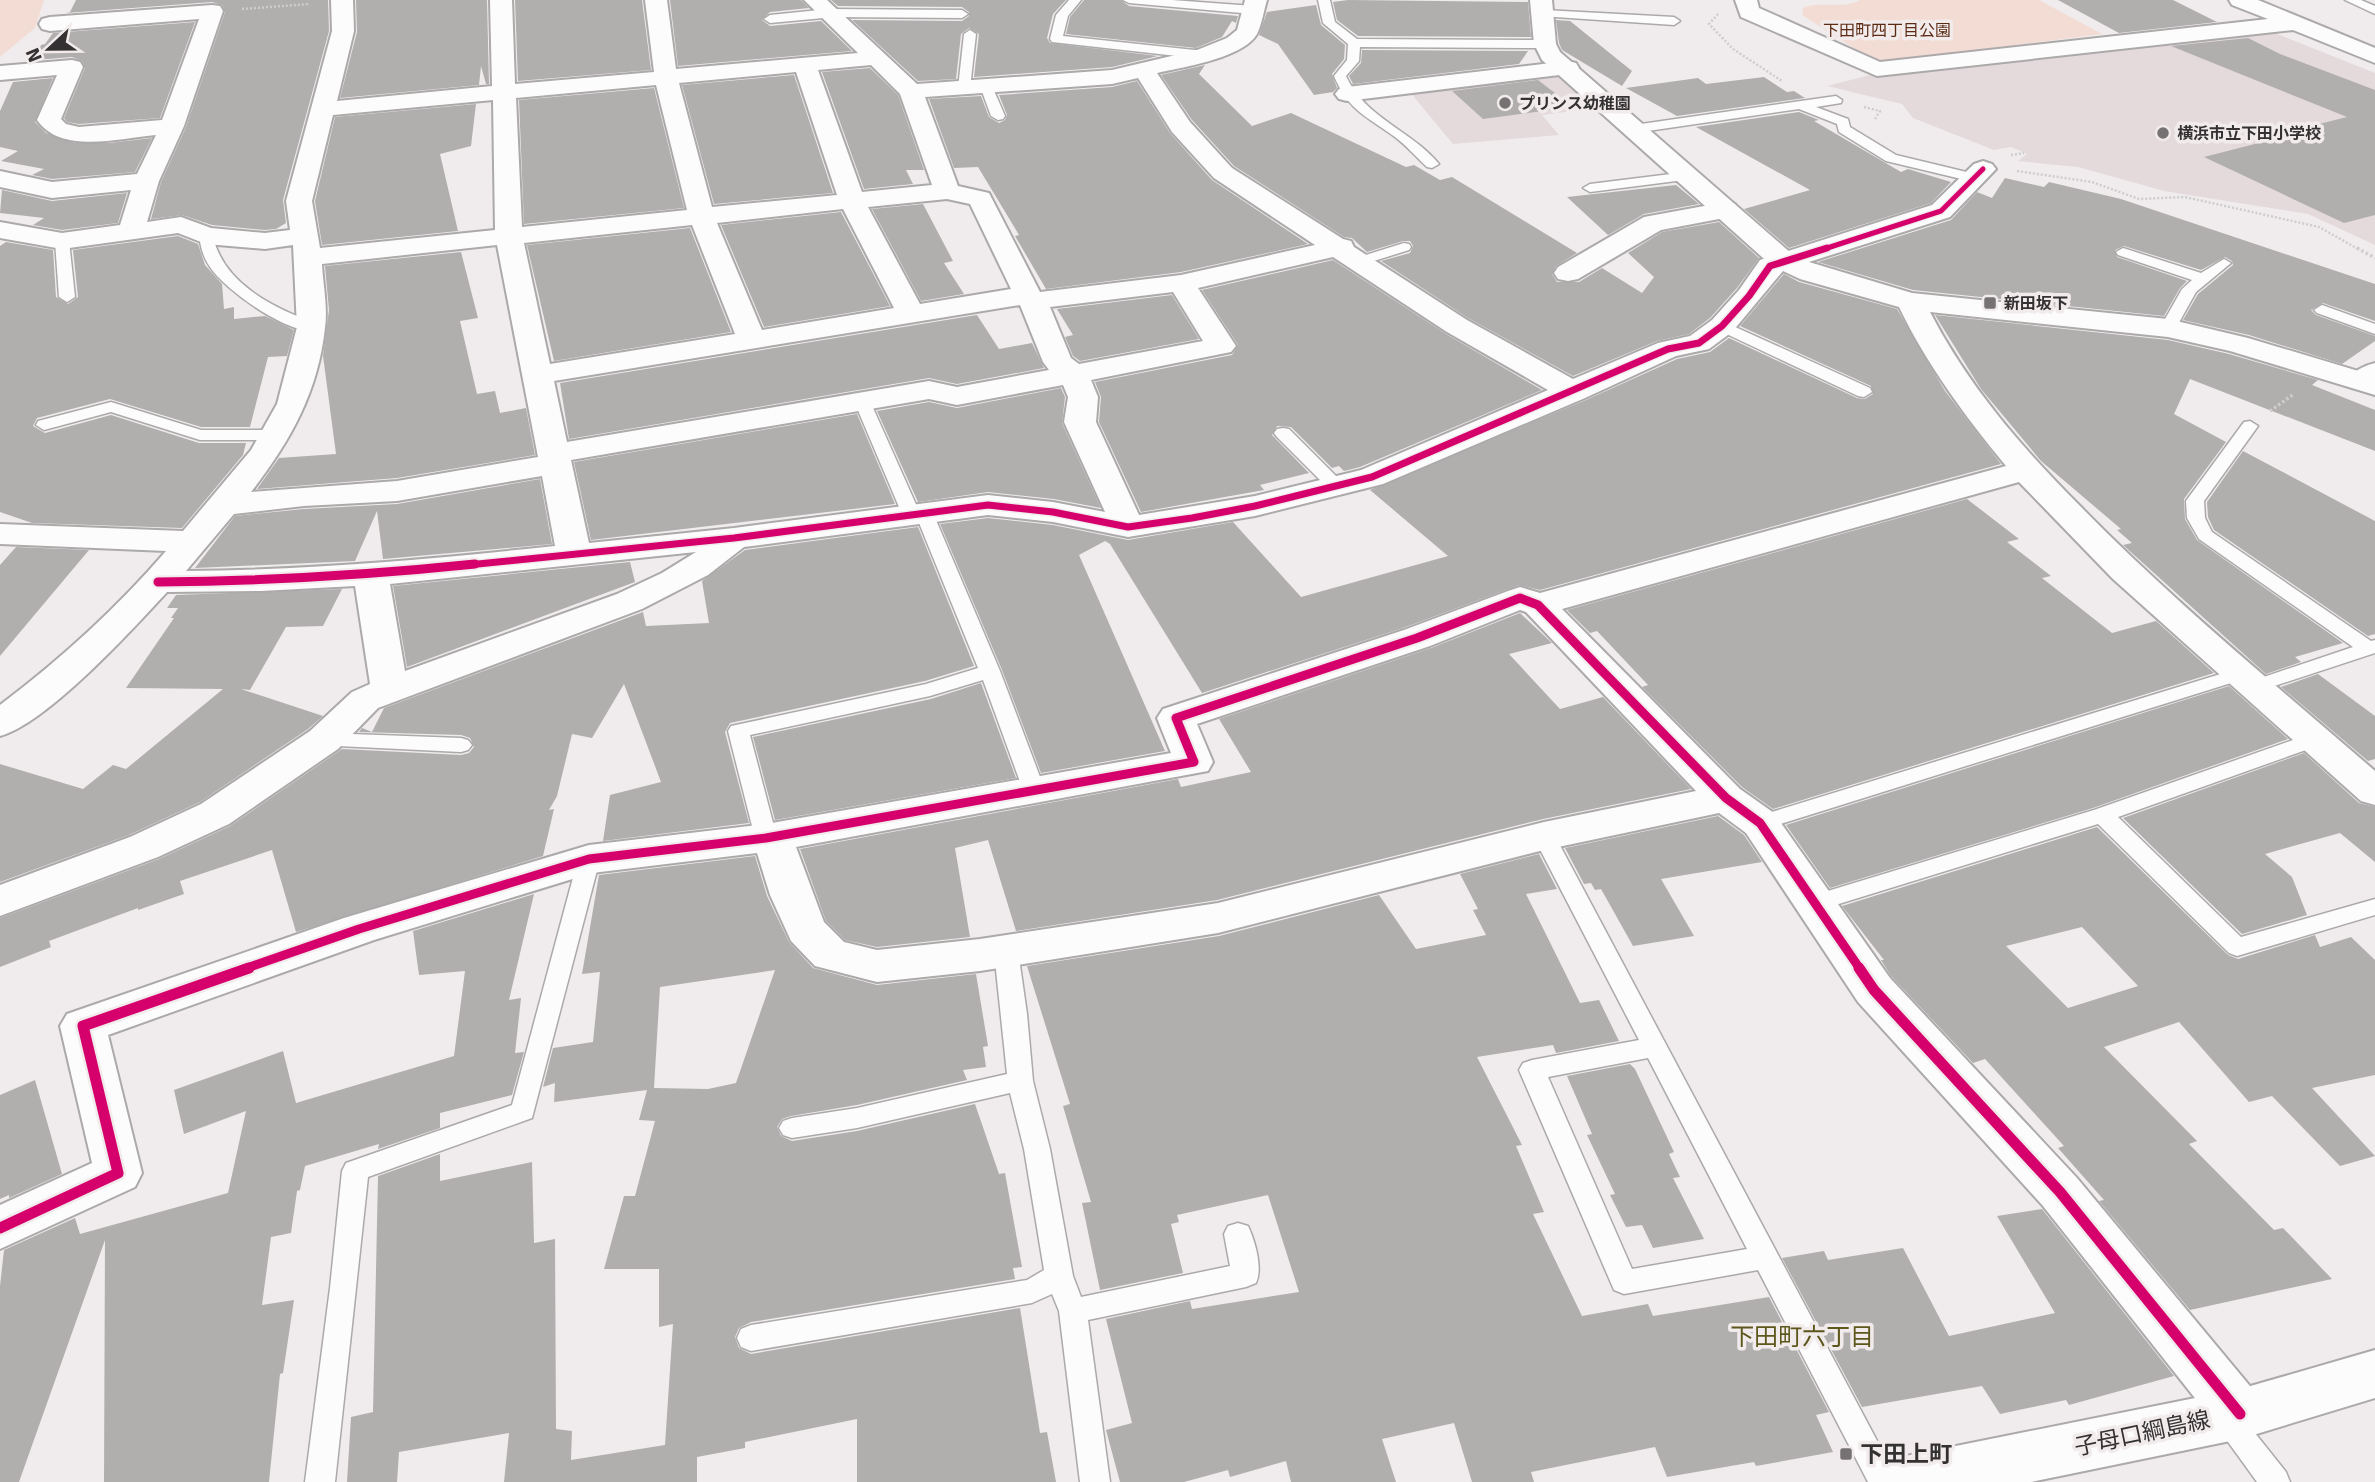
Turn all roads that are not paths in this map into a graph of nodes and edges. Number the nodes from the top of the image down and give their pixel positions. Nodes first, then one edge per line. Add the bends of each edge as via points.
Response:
1 (342, 0) edge
2 (501, 0) edge
3 (656, 0) edge
4 (1075, 0) edge
5 (1129, 0) edge
6 (1324, 0) edge
7 (1746, 0) edge
8 (2240, 0) edge
9 (2351, 0) edge
10 (59, 1) edge
11 (1255, 5) edge
12 (1543, 7) edge
13 (824, 9) edge
14 (2375, 10) edge
15 (962, 14) dead end
16 (770, 19) dead end
17 (1674, 21) dead end
18 (2294, 23) junction
19 (50, 24) junction
20 (970, 34) dead end
21 (1354, 43) junction
22 (1545, 44) junction
23 (1204, 55) junction
24 (2375, 56) edge
25 (875, 58) junction
26 (805, 64) junction
27 (1567, 68) junction
28 (0, 70) edge
29 (1144, 70) junction
30 (666, 77) junction
31 (975, 87) junction
32 (911, 91) junction
33 (502, 93) junction
34 (1346, 94) junction
35 (1836, 100) dead end
36 (1801, 106) junction
37 (323, 109) junction
38 (998, 116) dead end
39 (172, 126) junction
40 (1634, 129) junction
41 (1432, 164) dead end
42 (1979, 174) joint
43 (1687, 176) junction
44 (0, 178) edge
45 (146, 181) junction
46 (1590, 188) dead end
47 (947, 191) junction
48 (852, 201) junction
49 (1726, 211) junction
50 (702, 218) junction
51 (132, 229) junction
52 (0, 230) edge
53 (206, 236) junction
54 (509, 236) junction
55 (62, 241) junction
56 (306, 246) junction
57 (1404, 247) dead end
58 (2123, 252) dead end
59 (1351, 254) junction
60 (1782, 260) junction
61 (2224, 263) dead end
62 (1568, 273) dead end
63 (2203, 279) junction
64 (1181, 283) junction
65 (67, 297) dead end
66 (1030, 298) junction
67 (1910, 301) junction
68 (2322, 310) dead end
69 (911, 313) junction
70 (1722, 326) junction
71 (311, 327) junction
72 (2168, 328) junction
73 (2375, 329) edge
74 (752, 341) junction
75 (1073, 374) junction
76 (537, 375) junction
77 (2370, 380) edge
78 (1574, 392) junction
79 (1864, 392) dead end
80 (862, 401) junction
81 (44, 425) dead end
82 (2250, 426) road end
83 (1283, 433) dead end
84 (275, 435) junction
85 (554, 459) junction
86 (2026, 470) junction
87 (1336, 486) junction
88 (224, 505) junction
89 (918, 514) junction
90 (1128, 527) junction
91 (0, 534) edge
92 (734, 538) junction
93 (193, 542) junction
94 (574, 554) junction
95 (371, 574) junction
96 (158, 582) junction
97 (1538, 605) junction
98 (2372, 647) edge
99 (990, 671) junction
100 (2247, 681) junction
101 (389, 689) junction
102 (0, 724) edge
103 (324, 740) junction
104 (2313, 740) junction
105 (461, 745) dead end
106 (1034, 790) junction
107 (2375, 792) edge
108 (1743, 810) junction
109 (2102, 815) junction
110 (1544, 836) junction
111 (766, 838) junction
112 (589, 859) junction
113 (0, 901) edge
114 (1816, 903) junction
115 (2375, 907) edge
116 (1006, 951) junction
117 (1655, 1047) junction
118 (1020, 1081) junction
119 (792, 1128) dead end
120 (0, 1228) edge
121 (1238, 1234) dead end
122 (1766, 1257) junction
123 (1059, 1276) junction
124 (1073, 1311) junction
125 (751, 1338) dead end
126 (2375, 1374) edge
127 (2232, 1415) junction
128 (320, 1482) edge
129 (1095, 1482) edge
130 (1885, 1482) edge
131 (1906, 1482) edge
132 (2275, 1482) edge

1 - 37 street via 343,31
2 - 33 street
3 - 30 street
4 - 23 lane via 1062,15 1056,39
5 - 11 lane
6 - 21 lane via 1329,23
7 - 18 street via 1749,12 1877,69
8 - 18 street
9 - 14 lane
10 - 19 street
11 - 23 street via 1247,32 1236,43
12 - 17 lane
12 - 22 street
13 - 15 lane
13 - 16 lane
13 - 25 street
18 - 24 street
19 - 28 street
19 - 39 street via 212,11
20 - 31 lane
21 - 22 lane
21 - 34 lane via 1353,61 1340,76
22 - 27 street via 1550,55
23 - 29 street
25 - 26 street
25 - 32 street
26 - 30 street
26 - 48 street
27 - 34 street
27 - 40 street
28 - 39 street via 72,67 48,120 58,130 79,134
29 - 31 street via 1112,77
29 - 59 street via 1181,127 1223,173
30 - 33 street
30 - 50 street
31 - 32 street
31 - 38 lane
32 - 47 street
33 - 37 street
33 - 54 street
34 - 41 lane via 1357,108 1411,142
35 - 36 lane
36 - 40 lane
36 - 42 lane via 1843,122 1844,129 1891,158
37 - 56 street via 299,201
39 - 45 street
40 - 43 street
42 - 60 street via 1941,211
43 - 46 lane
43 - 49 street
44 - 45 street via 52,190
45 - 51 street
47 - 48 street
47 - 66 street via 980,198
48 - 50 street
48 - 69 street
49 - 60 street
49 - 62 street via 1653,223
50 - 54 street
50 - 74 street
51 - 53 street via 181,225
51 - 55 street
52 - 55 street
53 - 56 street
53 - 71 lane via 206,247 230,282 286,319
54 - 56 street
54 - 76 street
55 - 65 lane
56 - 71 street
57 - 59 lane
58 - 63 lane
59 - 64 street
59 - 78 street via 1457,326
60 - 67 street
60 - 70 street via 1770,266
61 - 63 lane
63 - 72 lane via 2190,289
64 - 66 street
64 - 75 street via 1222,346
66 - 69 street
66 - 75 street via 1058,362
67 - 72 street
67 - 86 street via 1933,347
68 - 73 lane
69 - 74 street
70 - 78 street via 1699,342 1668,349
70 - 79 lane
71 - 84 street via 292,404
72 - 77 street
74 - 76 street
75 - 80 street via 957,396 929,390
75 - 90 street via 1083,397 1080,422
76 - 85 street
78 - 87 street via 1372,477
80 - 85 street
80 - 89 lane
81 - 84 lane via 111,407 200,435
82 - 98 lane via 2195,501 2196,518 2205,535
83 - 87 lane
84 - 88 street
85 - 88 street via 397,491
85 - 94 street
86 - 97 street
86 - 100 street via 2125,572
87 - 90 street via 1255,506
88 - 93 street
89 - 90 street via 988,505
89 - 92 street
89 - 99 lane
91 - 93 street
92 - 94 street
92 - 101 street via 673,582
93 - 96 street
94 - 95 street
95 - 96 street
95 - 101 street
96 - 102 street via 106,636
97 - 106 street via 1520,598 1417,638 1176,719 1194,762
97 - 108 street
98 - 100 lane
99 - 106 lane
99 - 111 lane via 930,690 738,732
100 - 104 street
100 - 108 lane
101 - 103 street via 365,700
103 - 105 lane
103 - 113 street via 215,814 144,847
104 - 107 street
104 - 109 lane
106 - 111 street
108 - 110 street
108 - 114 street
109 - 114 lane
109 - 115 lane via 2237,947
110 - 116 street via 1218,918
110 - 117 lane
111 - 112 street
111 - 116 street via 776,848 806,930 830,955 877,966
112 - 120 street via 359,929 83,1026 118,1173
112 - 128 lane via 523,1111 355,1171
114 - 127 street via 1874,990 2060,1192
116 - 118 lane
117 - 122 lane
117 - 122 lane via 1532,1070 1624,1282
118 - 119 lane
118 - 123 lane
121 - 124 lane via 1246,1275
122 - 130 lane
123 - 124 lane
123 - 125 lane via 1032,1291
124 - 129 lane
126 - 127 street, 子母口綱島線
127 - 131 street, 子母口綱島線
127 - 132 lane

